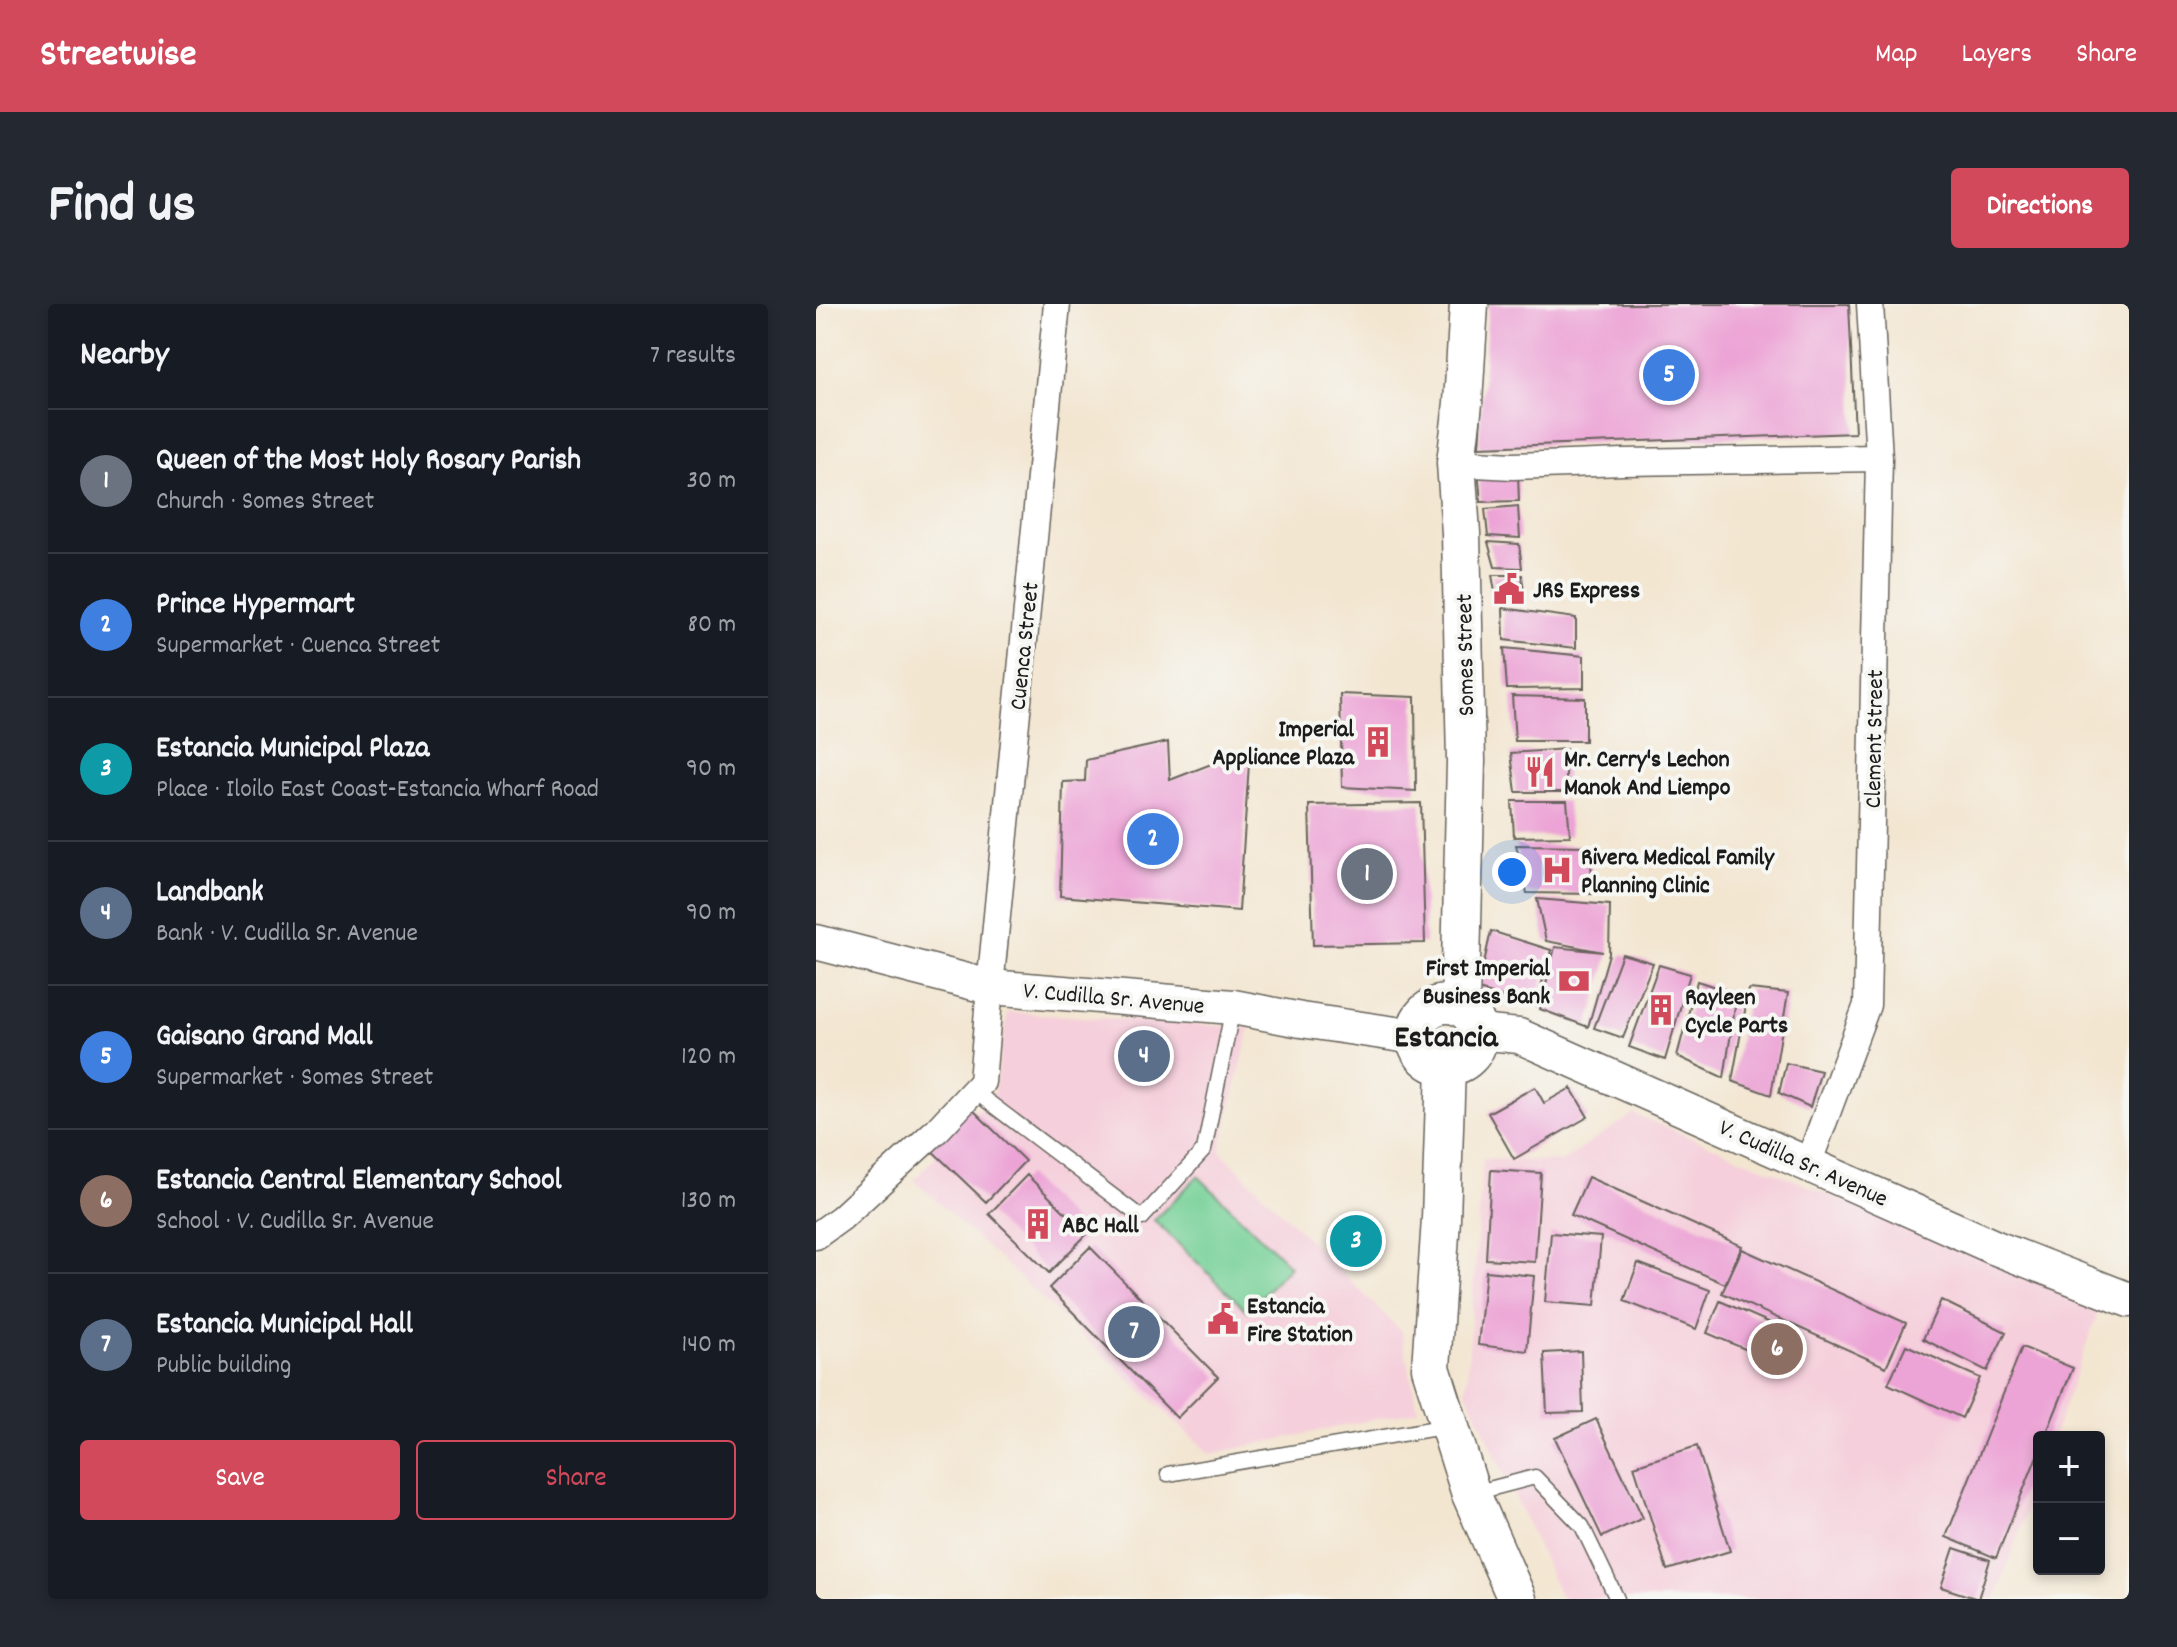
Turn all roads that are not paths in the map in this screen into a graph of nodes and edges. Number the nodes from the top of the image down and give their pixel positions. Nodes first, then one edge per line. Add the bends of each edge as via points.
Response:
1 (1057, 304) edge
2 (1469, 304) edge
3 (1870, 304) edge
4 (1879, 458) junction
5 (1456, 463) junction
6 (816, 942) edge
7 (990, 987) junction
8 (1233, 1007) junction
9 (1469, 1019) junction
10 (1416, 1037) junction
11 (1446, 1067) junction
12 (974, 1091) junction
13 (1808, 1164) junction
14 (816, 1236) edge
15 (2129, 1300) edge
16 (1450, 1426) junction
17 (1168, 1474) dead end
18 (1471, 1494) junction
19 (1517, 1599) edge
20 (1617, 1599) edge

1 - 7 street, Cuenca Street
2 - 5 main road, Somes Street
3 - 4 street, Clement Street
4 - 5 street
4 - 13 street, Clement Street via 1867,1005
5 - 9 main road, Somes Street
6 - 7 street, V. Cudilla Sr. Avenue
7 - 8 street, V. Cudilla Sr. Avenue
7 - 12 street, Cuenca Street via 982,1082
8 - 10 street, V. Cudilla Sr. Avenue
8 - 12 lane via 1204,1150 1142,1218
9 - 10 main road via 1452,1004 1434,1007 1420,1019
9 - 11 main road via 1478,1043 1474,1053
9 - 13 street, V. Cudilla Sr. Avenue via 1519,1036
10 - 11 main road via 1428,1061
11 - 16 main road via 1431,1368
12 - 14 street
13 - 15 street, V. Cudilla Sr. Avenue via 1996,1248
16 - 17 lane
16 - 18 main road
18 - 19 main road
18 - 20 lane via 1535,1477 1582,1526

